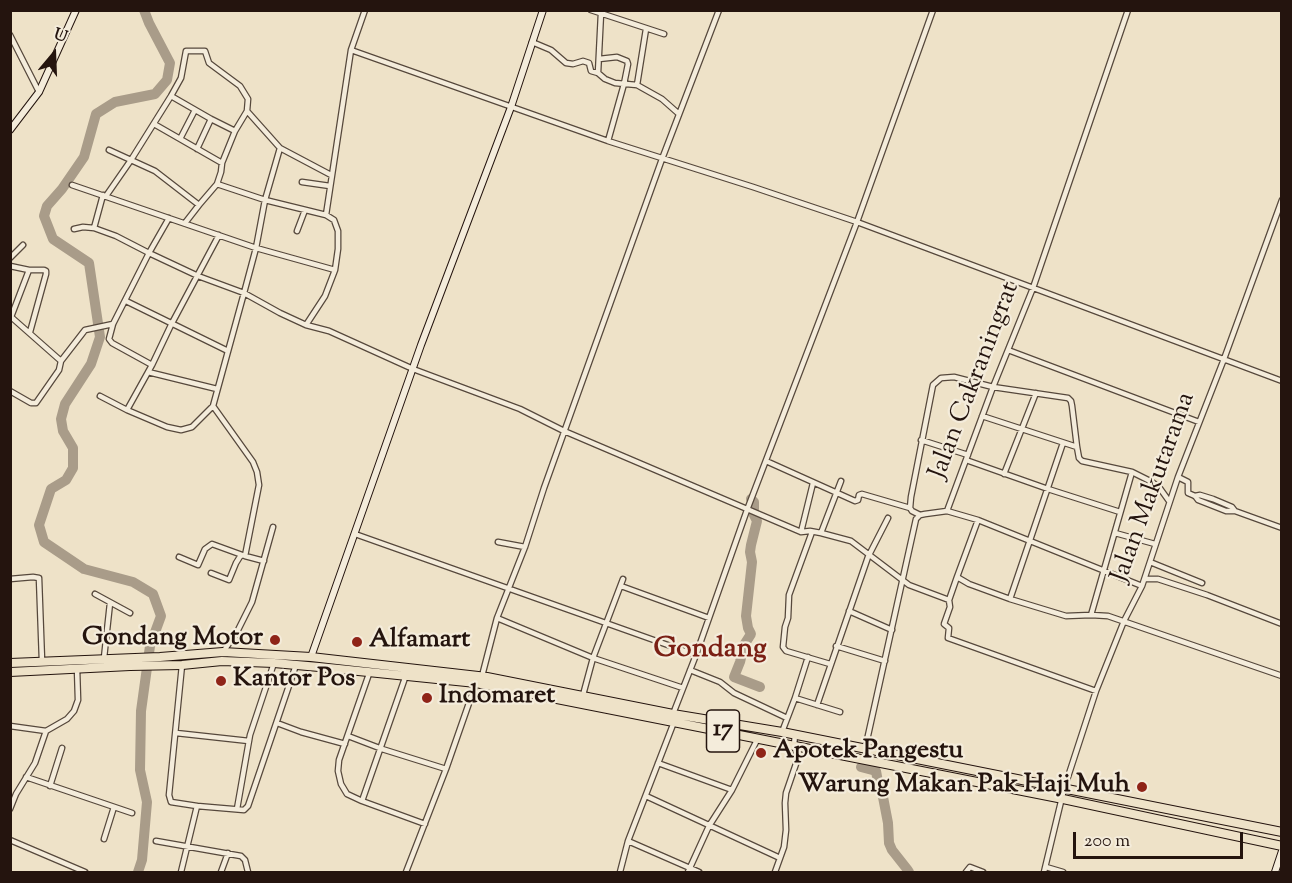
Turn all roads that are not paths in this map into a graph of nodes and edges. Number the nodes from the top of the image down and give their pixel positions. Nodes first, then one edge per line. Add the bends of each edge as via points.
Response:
1 (76, 10) edge
2 (365, 10) edge
3 (543, 10) edge
4 (591, 10) edge
5 (719, 10) edge
6 (933, 10) edge
7 (1128, 10) edge
8 (601, 13) junction
9 (646, 29) junction
10 (664, 34) dead end
11 (10, 35) edge
12 (532, 42) junction
13 (351, 50) junction
14 (599, 59) junction
15 (598, 73) junction
16 (624, 84) junction
17 (637, 85) junction
18 (39, 92) junction
19 (171, 96) junction
20 (511, 107) junction
21 (195, 110) junction
22 (247, 111) junction
23 (679, 114) junction
24 (211, 119) junction
25 (154, 124) junction
26 (10, 130) edge
27 (235, 130) junction
28 (180, 139) junction
29 (608, 141) junction
30 (280, 148) junction
31 (197, 149) junction
32 (109, 150) dead end
33 (662, 159) junction
34 (131, 160) junction
35 (222, 163) junction
36 (331, 175) junction
37 (302, 182) dead end
38 (217, 184) junction
39 (72, 185) dead end
40 (330, 186) junction
41 (104, 196) junction
42 (265, 200) junction
43 (1281, 200) edge
44 (199, 205) junction
45 (305, 210) junction
46 (326, 214) junction
47 (169, 218) junction
48 (857, 222) junction
49 (185, 223) junction
50 (94, 228) junction
51 (74, 230) dead end
52 (297, 231) dead end
53 (219, 235) junction
54 (22, 245) dead end
55 (256, 248) junction
56 (149, 253) junction
57 (10, 258) edge
58 (10, 266) edge
59 (29, 270) junction
60 (335, 270) junction
61 (198, 276) junction
62 (1033, 288) junction
63 (244, 293) junction
64 (126, 302) junction
65 (11, 317) edge
66 (110, 325) junction
67 (171, 325) junction
68 (306, 325) junction
69 (30, 332) junction
70 (1008, 350) junction
71 (228, 351) junction
72 (1224, 359) junction
73 (62, 360) junction
74 (152, 365) junction
75 (413, 369) junction
76 (148, 372) junction
77 (1281, 381) edge
78 (993, 387) junction
79 (217, 390) junction
80 (10, 391) edge
81 (1036, 393) junction
82 (100, 396) dead end
83 (213, 406) junction
84 (127, 410) junction
85 (982, 416) junction
86 (1199, 422) junction
87 (1021, 429) junction
88 (564, 431) junction
89 (921, 440) junction
90 (1063, 443) junction
91 (1077, 447) junction
92 (967, 457) junction
93 (766, 461) junction
94 (1132, 472) junction
95 (1004, 474) junction
96 (1178, 477) junction
97 (841, 481) dead end
98 (813, 483) junction
99 (1048, 489) junction
100 (837, 493) junction
101 (1169, 501) junction
102 (910, 508) junction
103 (747, 510) junction
104 (947, 511) junction
105 (1120, 512) junction
106 (920, 515) junction
107 (888, 518) dead end
108 (978, 520) junction
109 (273, 527) dead end
110 (1281, 528) edge
111 (801, 532) junction
112 (812, 532) junction
113 (821, 533) junction
114 (1115, 533) junction
115 (355, 534) junction
116 (1028, 541) junction
117 (498, 542) dead end
118 (1155, 544) junction
119 (525, 548) junction
120 (243, 555) junction
121 (870, 555) junction
122 (179, 557) dead end
123 (264, 561) junction
124 (1150, 562) junction
125 (1103, 571) junction
126 (212, 573) dead end
127 (957, 577) junction
128 (10, 579) edge
129 (623, 579) dead end
130 (1144, 579) junction
131 (903, 580) junction
132 (1202, 583) dead end
133 (621, 586) junction
134 (1142, 586) junction
135 (509, 589) junction
136 (95, 594) dead end
137 (1010, 599) junction
138 (949, 600) junction
139 (110, 603) junction
140 (849, 611) junction
141 (130, 613) dead end
142 (1091, 615) junction
143 (497, 618) junction
144 (708, 618) junction
145 (1124, 621) junction
146 (606, 624) junction
147 (1281, 624) edge
148 (892, 630) junction
149 (836, 646) junction
150 (223, 652) junction
151 (696, 655) junction
152 (311, 657) junction
153 (808, 657) junction
154 (104, 658) junction
155 (593, 658) junction
156 (159, 661) junction
157 (885, 661) junction
158 (42, 662) junction
159 (131, 662) junction
160 (11, 663) edge
161 (274, 663) junction
162 (183, 664) junction
163 (830, 664) junction
164 (296, 665) junction
165 (77, 668) junction
166 (690, 670) junction
167 (370, 671) junction
168 (11, 672) edge
169 (406, 675) junction
170 (1281, 676) edge
171 (479, 680) junction
172 (683, 688) junction
173 (1096, 691) junction
174 (583, 695) junction
175 (795, 698) junction
176 (817, 705) junction
177 (840, 712) dead end
178 (674, 718) junction
179 (787, 718) junction
180 (277, 723) junction
181 (10, 726) edge
182 (46, 731) junction
183 (782, 732) junction
184 (176, 733) junction
185 (795, 735) junction
186 (348, 736) junction
187 (758, 738) junction
188 (249, 741) junction
189 (345, 744) junction
190 (794, 746) junction
191 (62, 748) dead end
192 (382, 749) junction
193 (865, 749) junction
194 (658, 763) junction
195 (446, 769) junction
196 (26, 777) junction
197 (50, 786) junction
198 (1064, 789) junction
199 (732, 790) junction
200 (646, 796) junction
201 (1063, 799) junction
202 (363, 801) junction
203 (197, 806) junction
204 (114, 807) junction
205 (10, 808) edge
206 (237, 809) junction
207 (132, 813) dead end
208 (425, 824) junction
209 (709, 826) junction
210 (1281, 832) edge
211 (104, 839) dead end
212 (10, 840) edge
213 (156, 841) dead end
214 (628, 841) junction
215 (188, 845) junction
216 (1281, 846) edge
217 (1281, 851) edge
218 (228, 853) junction
219 (780, 858) junction
220 (68, 865) junction
221 (689, 870) edge
222 (1045, 870) edge
223 (65, 873) edge
224 (85, 873) edge
225 (181, 873) edge
226 (221, 873) edge
227 (248, 873) edge
228 (406, 873) edge
229 (620, 873) edge
230 (699, 873) edge
231 (775, 873) edge
232 (966, 873) edge
233 (983, 873) edge
234 (1063, 873) edge
235 (1275, 873) edge

1 - 18 street
2 - 13 street
3 - 12 street
4 - 8 street
5 - 23 street
6 - 48 street
7 - 62 street, Jalan Cakraningrat
8 - 9 street
8 - 14 street
9 - 10 street
9 - 17 street
11 - 18 street
12 - 15 street via 551,50 566,63 589,63 591,71
12 - 20 street
13 - 20 street
13 - 36 street
14 - 15 street
14 - 16 street via 617,57 627,61
15 - 16 street
16 - 17 street
16 - 29 street
17 - 23 street
18 - 26 street
19 - 21 street
19 - 22 street via 181,78 186,51 205,51 208,63 240,86 248,99
19 - 25 street
20 - 29 street
20 - 75 street
21 - 24 street
21 - 28 street
22 - 27 street
22 - 30 street
23 - 33 street
24 - 27 street
24 - 31 street
25 - 28 street
25 - 34 street
27 - 35 street
28 - 31 street
29 - 33 street
30 - 36 street
30 - 42 street
31 - 35 street
32 - 34 street
33 - 48 street
33 - 88 street
34 - 41 street
34 - 44 street via 155,171
35 - 38 street
36 - 40 street
37 - 40 street
38 - 42 street
38 - 44 street
39 - 41 street
40 - 46 street
41 - 47 street
41 - 50 street
42 - 45 street
42 - 55 street
43 - 72 street, Jalan Makutarama
44 - 49 street
45 - 46 street
45 - 52 street
46 - 60 street via 334,220 338,231
47 - 49 street
47 - 56 street
48 - 62 street
48 - 93 street
49 - 53 street
50 - 51 street
50 - 56 street
53 - 55 street
53 - 61 street
54 - 57 street
55 - 60 street
55 - 63 street
56 - 61 street
56 - 64 street
58 - 59 street
59 - 65 street
59 - 69 street via 46,271
60 - 68 street
61 - 63 street
61 - 67 street
62 - 70 street, Jalan Cakraningrat
62 - 72 street
63 - 68 street
63 - 71 street
64 - 66 street
64 - 67 street
65 - 69 street
66 - 73 street via 81,333
66 - 74 street via 112,343
67 - 71 street
67 - 74 street
68 - 75 street via 329,331
69 - 73 street
70 - 78 street, Jalan Cakraningrat
70 - 86 street
71 - 79 street
72 - 77 street
72 - 86 street, Jalan Makutarama
73 - 80 street via 36,403
74 - 76 street
75 - 88 street via 520,409
75 - 115 street
76 - 79 street
76 - 84 street
78 - 81 street
78 - 85 street, Jalan Cakraningrat
78 - 89 street via 954,377 941,378 933,385
79 - 83 street
81 - 87 street
81 - 91 street via 1071,401
82 - 84 street
83 - 84 street via 192,427 181,430
83 - 120 street via 257,472 259,485
85 - 87 street
85 - 92 street, Jalan Cakraningrat
86 - 96 street, Jalan Makutarama
87 - 90 street
87 - 95 street
88 - 103 street
88 - 119 street
89 - 92 street
89 - 102 street
90 - 91 street
90 - 99 street
91 - 94 street via 1082,461
92 - 95 street
92 - 104 street, Jalan Cakraningrat
93 - 98 street
93 - 103 street
94 - 101 street via 1159,487
94 - 105 street
95 - 99 street
96 - 101 street, Jalan Makutarama
96 - 110 street via 1188,482 1188,494 1198,500
97 - 100 street
98 - 100 street
98 - 111 street
99 - 105 street
99 - 116 street
100 - 102 street via 856,501 862,494
100 - 113 street
101 - 118 street, Jalan Makutarama
102 - 106 street
103 - 111 street
103 - 144 street
104 - 106 street, Jalan Cakraningrat
104 - 108 street
105 - 114 street
106 - 131 street via 912,533
107 - 121 street
108 - 116 street
108 - 127 street
109 - 123 street
111 - 112 street
112 - 113 street
112 - 153 street via 789,595 783,639 786,651
113 - 121 street via 851,541
114 - 118 street
114 - 125 street
115 - 135 street
115 - 152 street
116 - 125 street
116 - 137 street
117 - 119 street
118 - 124 street, Jalan Makutarama
119 - 135 street
120 - 122 street via 212,544 205,549 198,565
120 - 123 street
120 - 126 street via 229,580
121 - 131 street
121 - 140 street
123 - 150 street via 246,615
124 - 130 street, Jalan Makutarama
124 - 132 street
125 - 134 street
125 - 142 street
127 - 137 street
127 - 138 street
128 - 158 street via 39,578
129 - 133 street
130 - 134 street, Jalan Makutarama
130 - 147 street via 1158,579 1207,595
131 - 138 street
131 - 148 street
133 - 144 street
133 - 146 street
134 - 145 street, Jalan Makutarama
135 - 143 street
135 - 146 street
136 - 139 street
137 - 142 street via 1066,616
138 - 173 street via 944,624 949,628 948,638
139 - 141 street
139 - 154 street
140 - 148 street
140 - 149 street
142 - 145 street
143 - 155 street
143 - 171 street
144 - 151 street
145 - 170 street
145 - 173 street, Jalan Makutarama
146 - 151 street
146 - 155 street
148 - 157 street
149 - 157 street
149 - 163 street
150 - 152 highway, 17
150 - 156 highway, 17
151 - 166 street
152 - 171 highway, 17
153 - 163 street
153 - 175 street
154 - 158 highway, 17
154 - 159 highway, 17
155 - 172 street
155 - 174 street
156 - 159 highway, 17
156 - 162 highway, 17
157 - 193 street
158 - 160 highway, 17
159 - 165 highway, 17
160 - 168 street
161 - 162 highway, 17
161 - 164 highway, 17
161 - 188 street
162 - 184 street
163 - 176 street
164 - 167 highway, 17
164 - 180 street
165 - 168 highway, 17
165 - 182 street via 78,700 74,711
166 - 172 street
166 - 179 street
167 - 169 highway, 17
167 - 186 street
169 - 171 highway, 17
169 - 192 street
171 - 174 highway, 17
171 - 178 highway, 17
171 - 195 street
172 - 178 street
173 - 198 street, Jalan Makutarama
174 - 178 highway, 17
175 - 176 street
175 - 179 street
176 - 177 street
178 - 183 highway, 17
178 - 187 highway, 17
178 - 194 street
179 - 183 street
180 - 189 street
180 - 206 street via 248,806
181 - 182 street
182 - 196 street
183 - 185 highway, 17
184 - 188 street
184 - 203 street via 170,799
185 - 190 street
185 - 193 highway, 17
186 - 189 street
186 - 192 street
187 - 190 highway, 17
187 - 199 street
188 - 206 street
189 - 202 street via 339,760 341,784 347,794
190 - 201 highway, 17
190 - 219 street via 798,758 786,793 786,830
191 - 197 street
192 - 195 street
192 - 202 street
193 - 198 highway, 17
194 - 199 street
194 - 200 street
195 - 208 street
196 - 197 street
196 - 205 street
197 - 204 street
198 - 201 street, Jalan Makutarama
198 - 210 highway, 17
199 - 209 street
200 - 209 street
200 - 214 street
201 - 216 highway, 17
201 - 222 street, Jalan Makutarama
202 - 208 street
203 - 206 street
203 - 215 street
204 - 207 street
204 - 211 street
208 - 228 street
209 - 219 street
209 - 221 street
212 - 220 street
213 - 215 street
214 - 221 street
214 - 229 street
215 - 218 street
215 - 225 street
217 - 235 street
218 - 226 street
218 - 227 street via 245,860
219 - 231 street
220 - 223 street
220 - 224 street
221 - 230 street
222 - 234 street
232 - 233 street via 970,867

